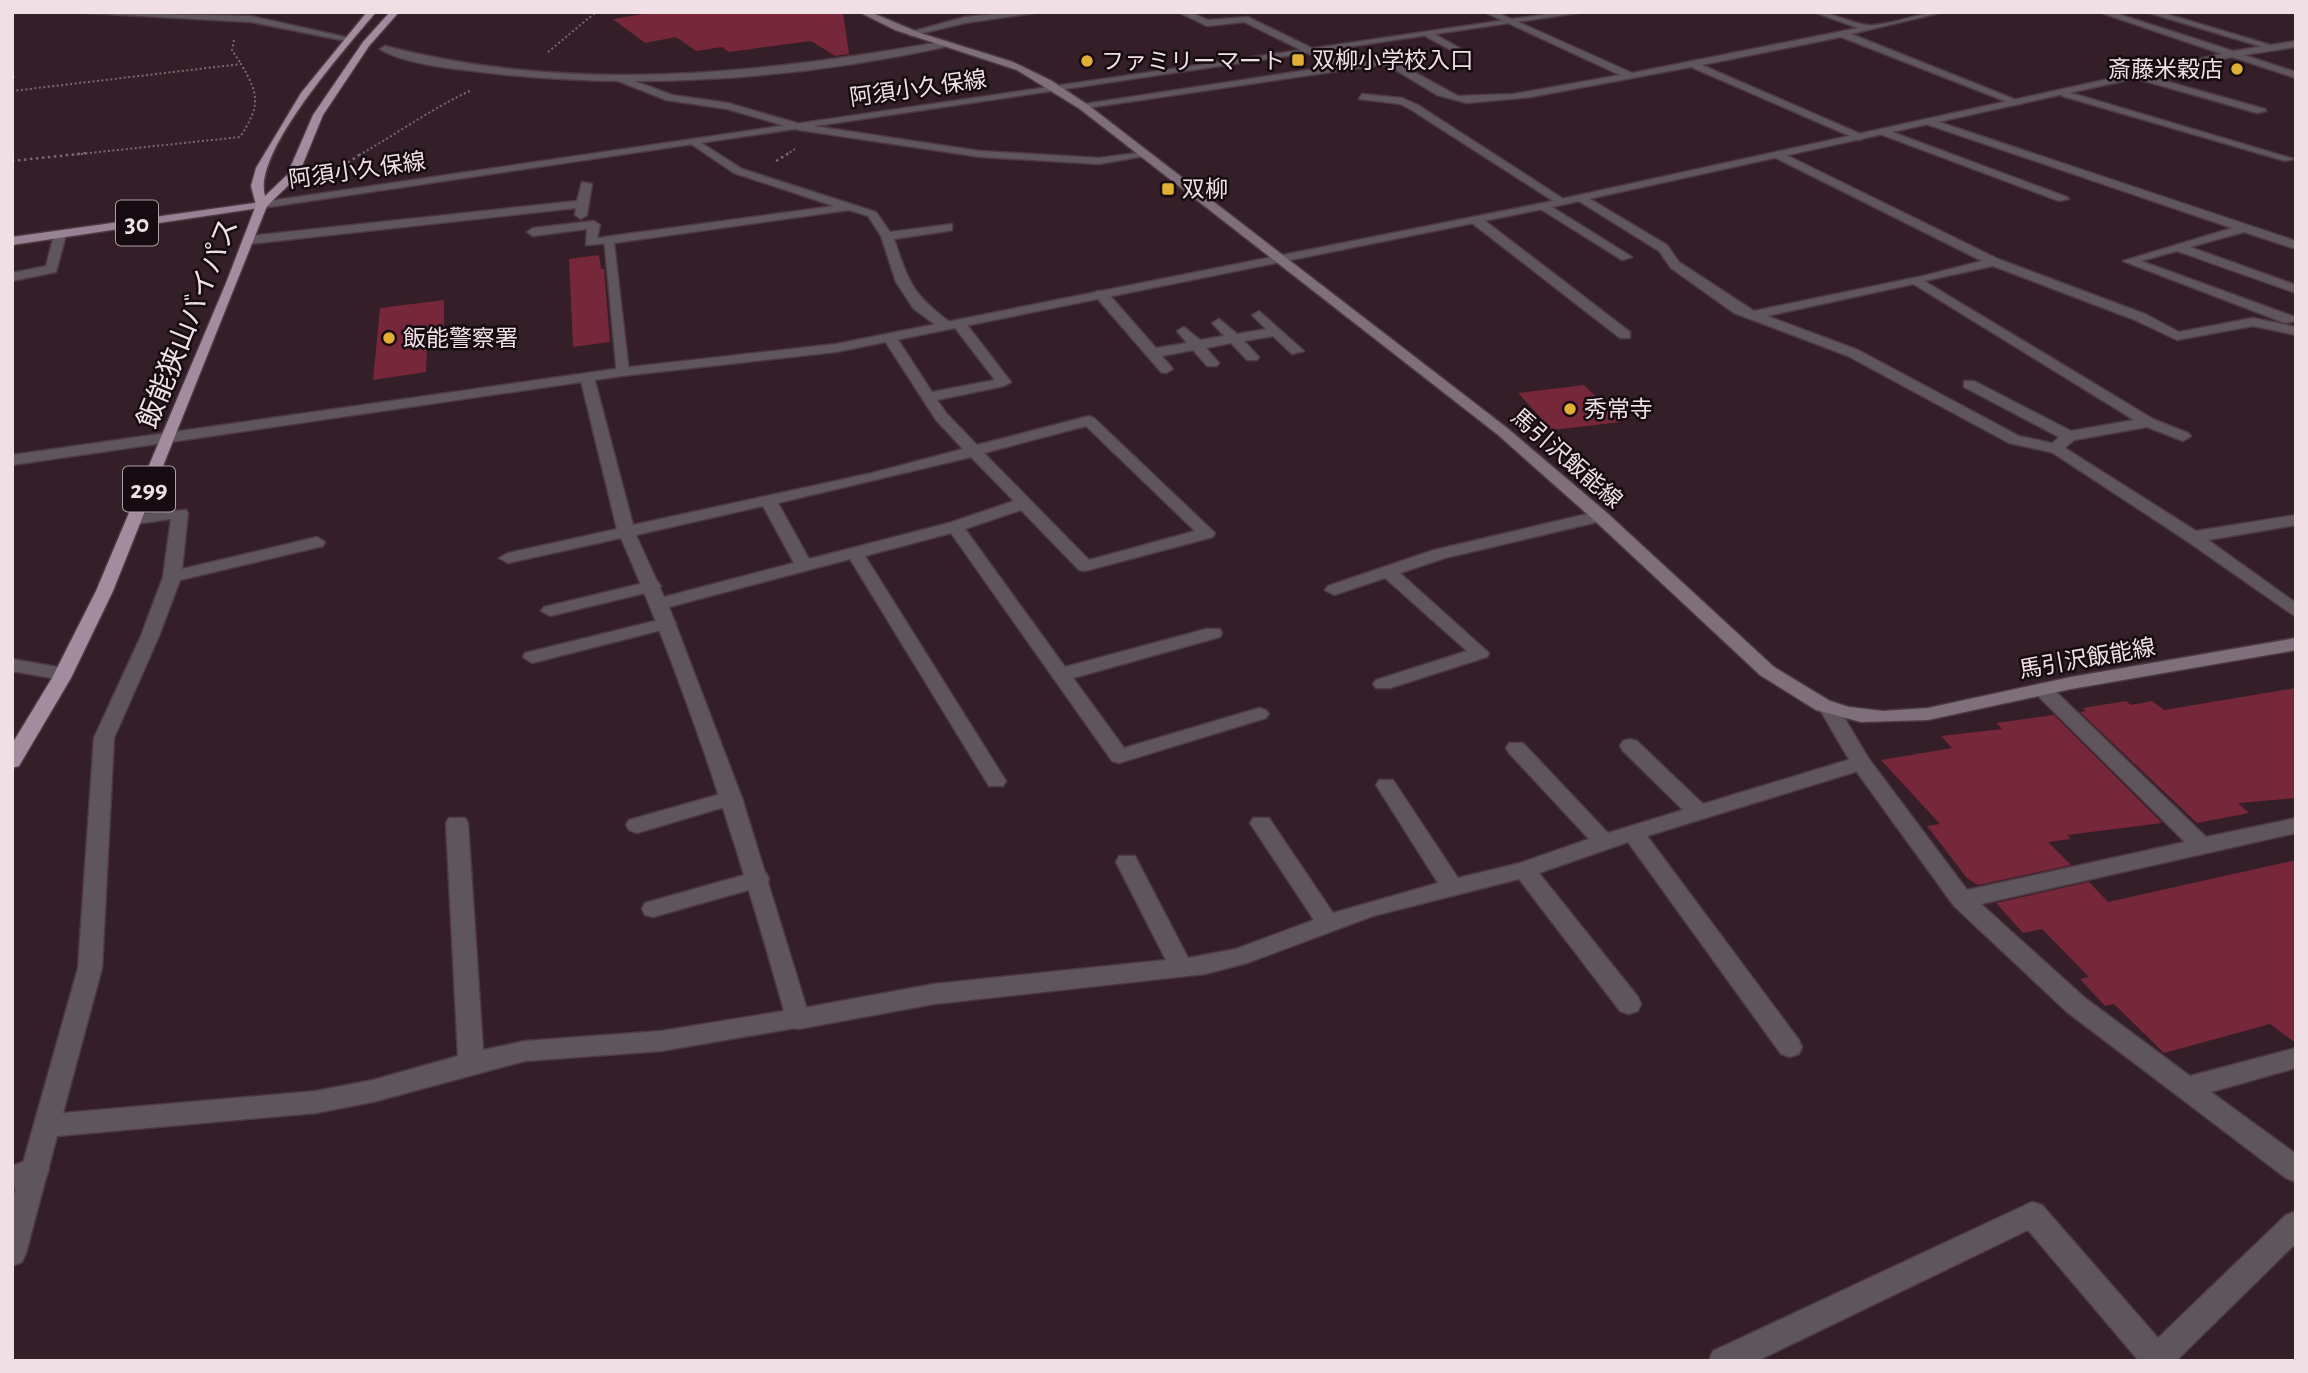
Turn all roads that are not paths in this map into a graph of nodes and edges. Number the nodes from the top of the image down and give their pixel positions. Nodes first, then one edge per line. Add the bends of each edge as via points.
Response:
1 (75, 12) edge
2 (372, 12) edge
3 (395, 12) edge
4 (863, 12) edge
5 (1037, 12) edge
6 (1182, 12) edge
7 (1488, 12) edge
8 (1580, 12) edge
9 (1818, 12) edge
10 (1939, 12) edge
11 (2103, 12) edge
12 (2150, 12) edge
13 (1011, 14) edge
14 (234, 15) edge
15 (1513, 22) junction
16 (1869, 28) junction
17 (911, 33) junction
18 (1428, 34) junction
19 (1844, 35) junction
20 (346, 38) junction
21 (946, 44) junction
22 (2296, 44) edge
23 (2272, 47) junction
24 (385, 49) dead end
25 (1311, 51) junction
26 (1463, 54) dead end
27 (2233, 54) junction
28 (1694, 65) junction
29 (1343, 67) junction
30 (2296, 75) edge
31 (1631, 76) junction
32 (2137, 76) junction
33 (621, 79) junction
34 (1058, 89) junction
35 (2065, 94) junction
36 (1362, 97) dead end
37 (2019, 103) junction
38 (1084, 107) junction
39 (2261, 111) dead end
40 (1930, 122) junction
41 (800, 127) junction
42 (1884, 132) junction
43 (1859, 137) junction
44 (695, 142) junction
45 (1145, 155) junction
46 (1778, 155) junction
47 (2289, 159) dead end
48 (586, 184) dead end
49 (1581, 198) junction
50 (2063, 199) dead end
51 (1562, 202) junction
52 (583, 204) junction
53 (262, 205) junction
54 (849, 206) junction
55 (1543, 206) junction
56 (1476, 220) junction
57 (579, 227) junction
58 (948, 227) dead end
59 (2244, 228) junction
60 (533, 232) dead end
61 (60, 234) junction
62 (887, 236) junction
63 (249, 240) junction
64 (608, 240) junction
65 (12, 241) edge
66 (2296, 245) edge
67 (2177, 247) junction
68 (1626, 257) dead end
69 (1282, 259) junction
70 (1994, 262) junction
71 (12, 277) edge
72 (1913, 280) junction
73 (2296, 289) edge
74 (1101, 294) junction
75 (1259, 315) dead end
76 (1754, 315) junction
77 (1219, 323) dead end
78 (2295, 324) edge
79 (952, 325) junction
80 (1184, 331) dead end
81 (1276, 331) junction
82 (1625, 335) dead end
83 (890, 338) junction
84 (1234, 338) junction
85 (1196, 345) junction
86 (1297, 351) dead end
87 (1153, 353) junction
88 (1252, 357) dead end
89 (1212, 363) dead end
90 (1166, 369) dead end
91 (622, 373) junction
92 (587, 377) junction
93 (1969, 384) dead end
94 (928, 397) junction
95 (2148, 422) junction
96 (170, 435) junction
97 (2069, 436) junction
98 (2183, 436) dead end
99 (2055, 448) junction
100 (972, 449) junction
101 (12, 460) edge
102 (768, 500) junction
103 (1022, 504) junction
104 (1600, 516) junction
105 (136, 519) junction
106 (2296, 520) edge
107 (955, 527) junction
108 (626, 531) junction
109 (2193, 537) junction
110 (317, 542) dead end
111 (855, 554) junction
112 (508, 558) dead end
113 (805, 567) junction
114 (1387, 571) junction
115 (172, 576) junction
116 (1334, 590) dead end
117 (655, 595) junction
118 (550, 611) dead end
119 (2296, 612) edge
120 (667, 623) junction
121 (1213, 634) dead end
122 (2296, 644) edge
123 (532, 657) dead end
124 (12, 665) edge
125 (63, 674) junction
126 (1060, 675) junction
127 (1383, 684) dead end
128 (2042, 689) junction
129 (1829, 708) junction
130 (1259, 714) dead end
131 (1630, 746) dead end
132 (1516, 748) dead end
133 (12, 761) edge
134 (1861, 763) junction
135 (996, 781) dead end
136 (1386, 785) dead end
137 (731, 798) junction
138 (1699, 813) junction
139 (457, 823) dead end
140 (1261, 823) dead end
141 (637, 825) dead end
142 (2296, 825) edge
143 (1633, 833) junction
144 (1604, 842) junction
145 (2201, 845) junction
146 (1127, 862) dead end
147 (1524, 870) junction
148 (758, 879) junction
149 (1454, 890) junction
150 (1962, 900) junction
151 (653, 909) dead end
152 (1328, 922) junction
153 (1181, 967) junction
154 (1629, 1004) dead end
155 (798, 1019) junction
156 (1790, 1047) dead end
157 (2296, 1058) edge
158 (471, 1063) junction
159 (2187, 1088) junction
160 (49, 1125) junction
161 (2296, 1170) edge
162 (24, 1173) edge
163 (2296, 1224) edge
164 (12, 1253) edge
165 (2156, 1360) edge
166 (1724, 1361) edge

1 - 14 street
2 - 20 highway, 飯能狭山バイパス / 299
3 - 53 highway, 飯能狭山バイパス / 299 via 366,44 318,115 292,176
4 - 17 main road, 馬引沢飯能線
5 - 13 street
6 - 25 street via 1207,23 1245,19
7 - 15 street
8 - 15 street, 阿須小久保線
9 - 16 street
10 - 16 street
11 - 27 street
12 - 23 street
13 - 17 street
14 - 20 street
15 - 18 street, 阿須小久保線
15 - 31 street
16 - 19 street
17 - 21 main road, 馬引沢飯能線
18 - 25 street, 阿須小久保線
18 - 26 street
19 - 28 street
19 - 37 street
20 - 53 highway, 飯能狭山バイパス / 299 via 297,106 268,157 257,184
21 - 33 street via 817,64
21 - 34 main road, 馬引沢飯能線 via 1011,65
22 - 23 street
23 - 27 street
24 - 33 street via 450,66
25 - 29 street
25 - 34 street, 阿須小久保線
27 - 30 street
27 - 32 street
28 - 31 street
28 - 43 street
29 - 31 street via 1391,63 1457,100 1515,96
29 - 38 street
32 - 35 street
32 - 39 street
33 - 41 street via 660,96 729,106
34 - 38 main road, 馬引沢飯能線
34 - 41 street, 阿須小久保線
35 - 37 street
35 - 47 street
36 - 51 street via 1414,107
37 - 40 street
38 - 45 main road, 馬引沢飯能線
40 - 42 street
40 - 59 street
41 - 44 street, 阿須小久保線
41 - 45 street via 1038,159 1099,161
42 - 43 street
42 - 50 street
43 - 46 street
44 - 53 street, 阿須小久保線
44 - 54 street via 738,171
45 - 69 main road, 馬引沢飯能線
46 - 49 street
46 - 70 street
48 - 52 street
49 - 51 street
49 - 76 street via 1663,248 1675,265 1739,310
51 - 55 street
52 - 57 street
52 - 63 street
53 - 61 main road, 30
53 - 63 highway, 飯能狭山バイパス / 299
54 - 62 street via 872,214
54 - 64 street
55 - 56 street
55 - 68 street
56 - 69 street
56 - 82 street
57 - 60 street
57 - 64 street via 594,225 590,242
58 - 62 street
59 - 66 street
59 - 67 street
61 - 65 main road, 30
61 - 71 street via 52,269
62 - 79 street via 902,282 918,305
63 - 96 highway, 飯能狭山バイパス / 299
64 - 91 street
67 - 73 street
67 - 78 street via 2129,261
69 - 74 street
69 - 104 main road, 馬引沢飯能線 via 1502,431
70 - 72 street
70 - 78 street via 2140,317 2177,336 2253,321 2276,327
72 - 76 street
72 - 95 street
74 - 79 street
74 - 87 street
75 - 81 street
76 - 99 street via 1853,353 2014,440
77 - 84 street
79 - 83 street
79 - 94 street via 1003,382
80 - 85 street
81 - 84 street
81 - 86 street
83 - 91 street
83 - 94 street
84 - 85 street
84 - 88 street
85 - 87 street
85 - 89 street
87 - 90 street
91 - 92 street
92 - 96 street
92 - 108 street
93 - 97 street
94 - 100 street
95 - 97 street
95 - 98 street
96 - 101 street
96 - 105 highway, 飯能狭山バイパス / 299
97 - 99 street
99 - 109 street
100 - 102 street
100 - 103 street
100 - 103 street via 1089,421 1207,533 1085,566
102 - 108 street
102 - 113 street
103 - 107 street
104 - 114 street
104 - 129 main road, 馬引沢飯能線 via 1767,671
105 - 115 street via 180,513
105 - 125 highway, 飯能狭山バイパス / 299
106 - 109 street
107 - 111 street
107 - 126 street
108 - 112 street
108 - 117 street
109 - 119 street
110 - 115 street
111 - 113 street
111 - 135 street
113 - 117 street
114 - 116 street
114 - 127 street via 1480,653
115 - 160 street via 104,738 90,968
117 - 118 street
117 - 120 street
120 - 123 street
120 - 137 street
121 - 126 street
122 - 128 main road, 馬引沢飯能線
124 - 125 street
125 - 133 highway, 飯能狭山バイパス / 299
126 - 130 street via 1119,757
128 - 129 main road, 馬引沢飯能線 via 1911,717 1862,716
128 - 145 street
129 - 134 street
131 - 138 street
132 - 144 street
134 - 138 street
134 - 150 street
136 - 149 street
137 - 141 street
137 - 148 street
138 - 143 street
139 - 158 street
140 - 152 street
142 - 145 street
143 - 144 street
143 - 156 street
144 - 147 street
145 - 150 street
146 - 153 street
147 - 149 street
147 - 154 street
148 - 151 street
148 - 155 street
149 - 152 street
150 - 159 street via 2076,1005
152 - 153 street via 1239,957
153 - 155 street via 934,994
155 - 158 street via 661,1041 525,1051
157 - 159 street
158 - 160 street via 316,1102
159 - 161 street
160 - 162 street
162 - 164 street
163 - 165 street
165 - 166 street via 2032,1214

